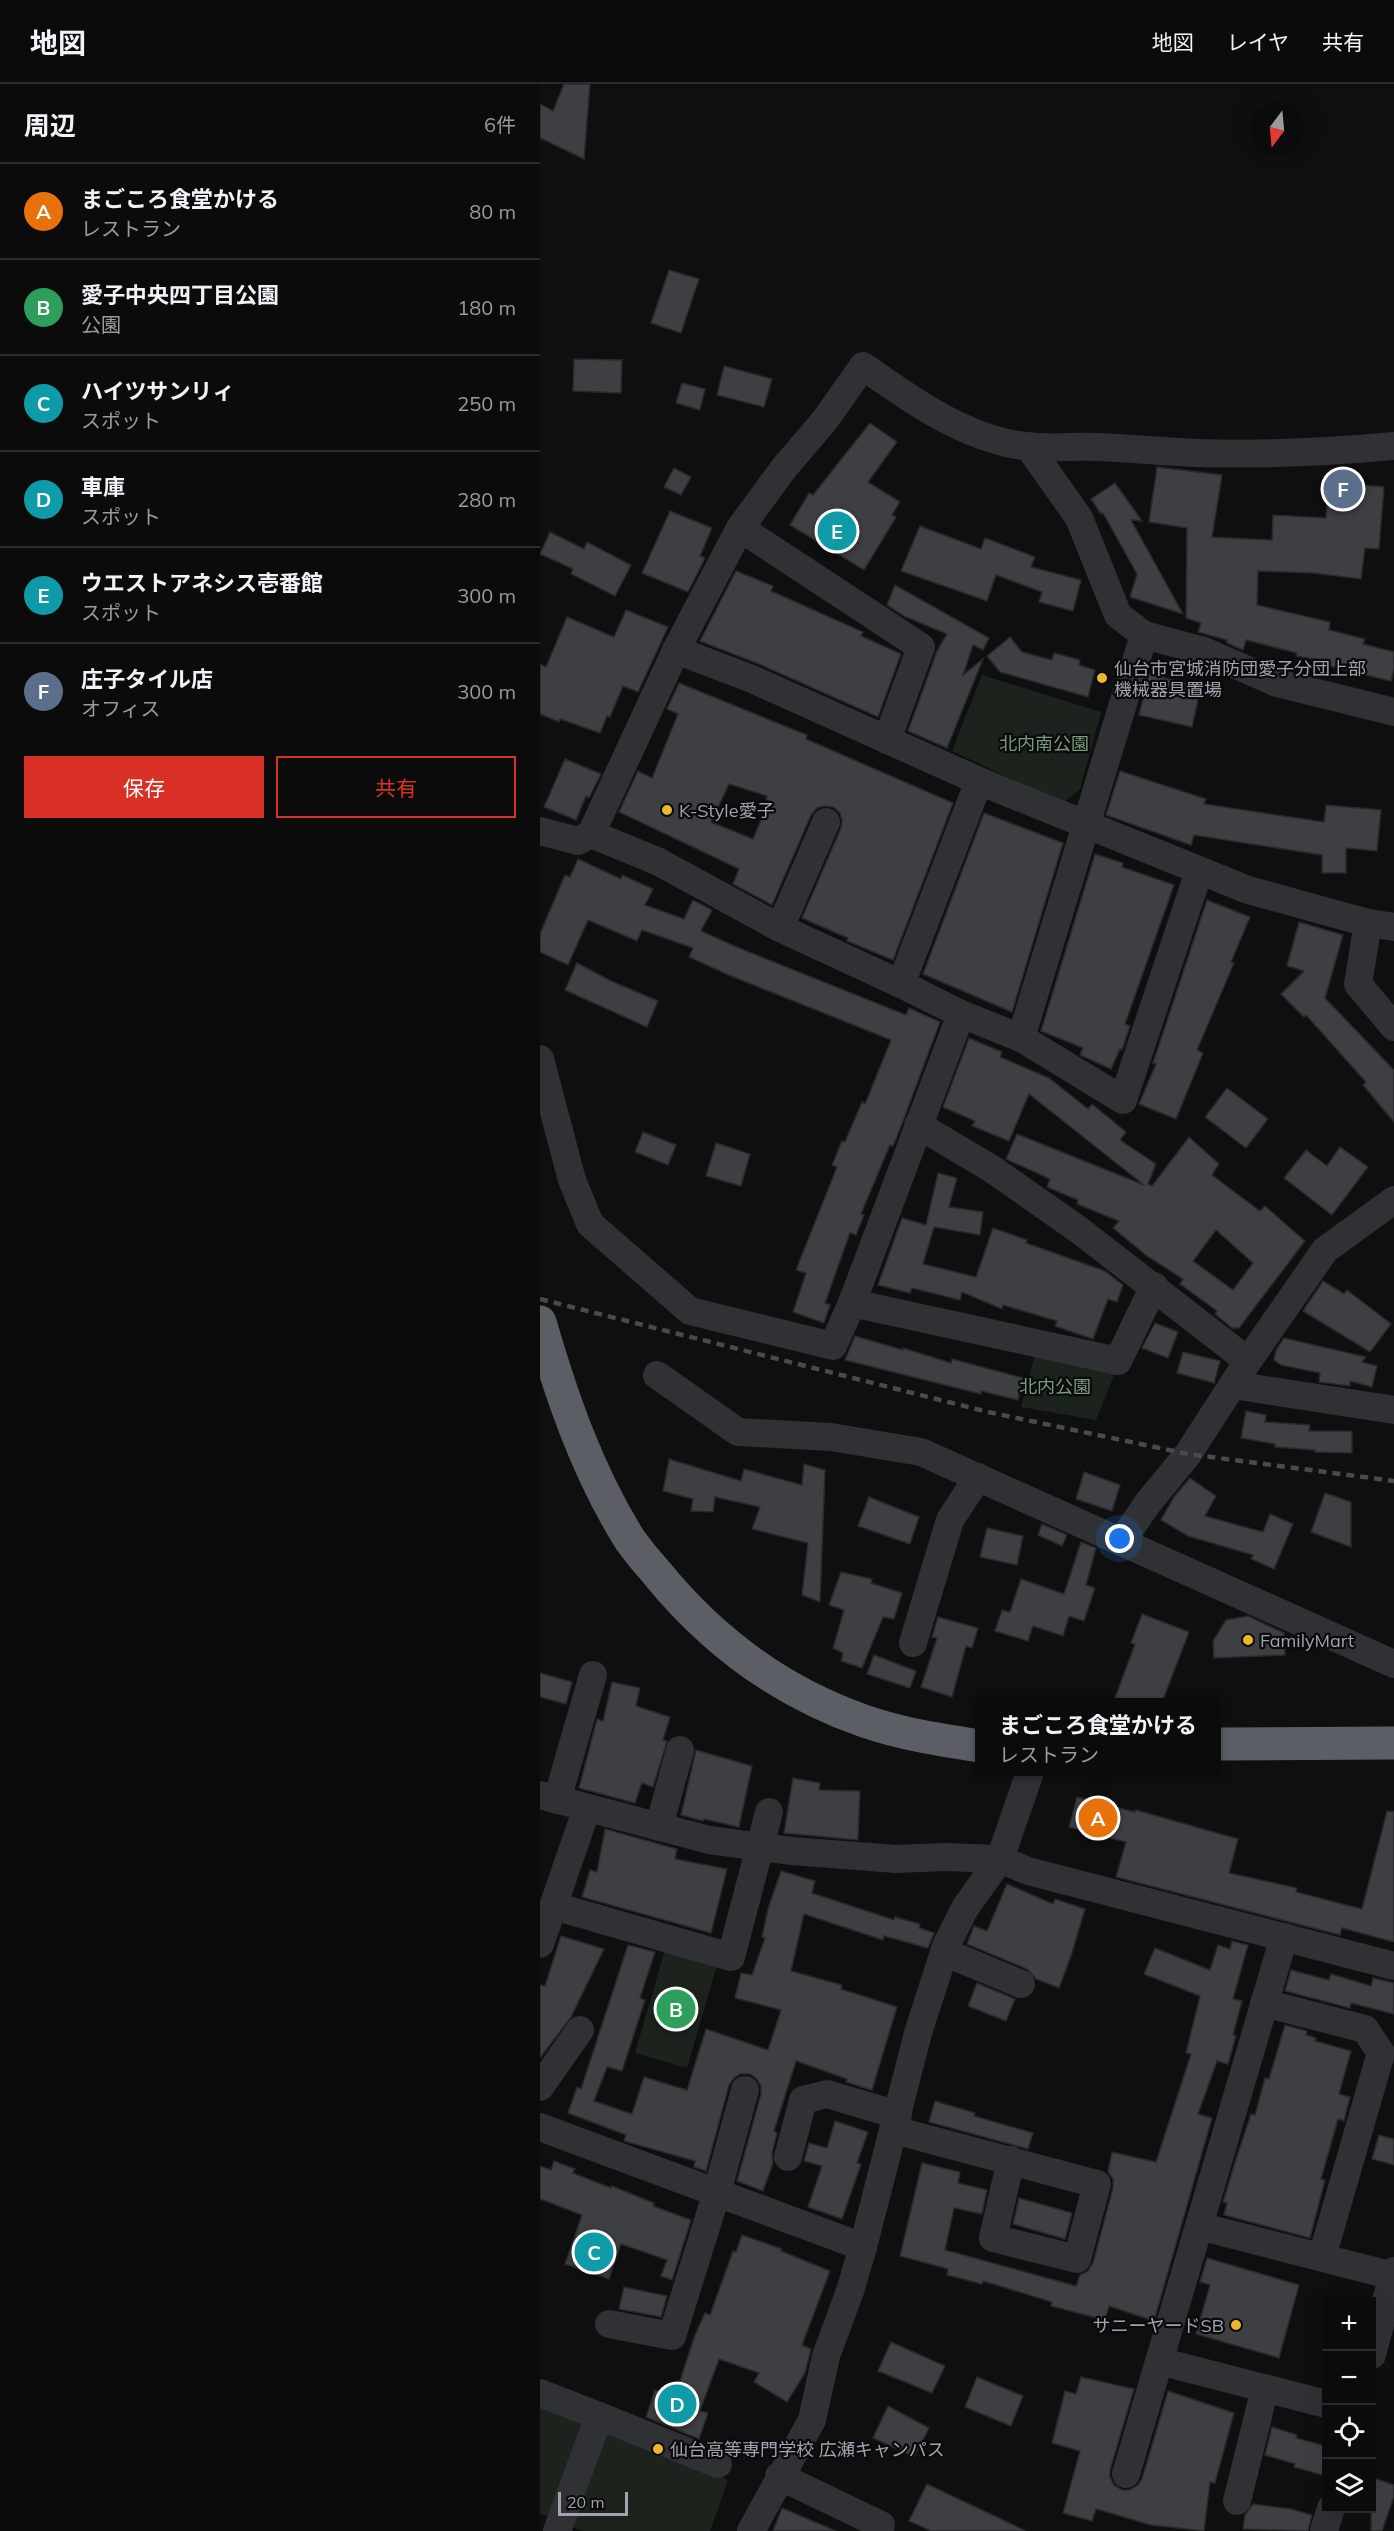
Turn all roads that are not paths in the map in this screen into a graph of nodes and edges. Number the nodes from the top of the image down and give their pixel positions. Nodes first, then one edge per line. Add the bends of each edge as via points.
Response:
1 (1394, 446) edge
2 (1029, 447) junction
3 (741, 528) junction
4 (1144, 635) junction
5 (676, 650) junction
6 (1394, 712) edge
7 (887, 740) junction
8 (979, 781) junction
9 (826, 822) dead end
10 (1087, 824) junction
11 (540, 831) edge
12 (591, 834) junction
13 (1199, 871) junction
14 (1381, 925) edge
15 (780, 928) junction
16 (901, 984) junction
17 (961, 1014) junction
18 (1394, 1027) edge
19 (1021, 1038) junction
20 (540, 1059) edge
21 (918, 1125) junction
22 (1394, 1200) edge
23 (1154, 1286) junction
24 (852, 1303) junction
25 (540, 1322) edge
26 (1248, 1361) junction
27 (657, 1375) dead end
28 (1233, 1385) junction
29 (1394, 1410) edge
30 (978, 1477) junction
31 (1122, 1540) junction
32 (913, 1643) dead end
33 (1394, 1664) edge
34 (593, 1675) dead end
35 (1394, 1743) edge
36 (1221, 1744) edge
37 (975, 1745) edge
38 (680, 1750) dead end
39 (1029, 1776) edge
40 (548, 1798) edge
41 (587, 1808) junction
42 (769, 1812) dead end
43 (659, 1827) junction
44 (761, 1847) junction
45 (1000, 1859) junction
46 (554, 1906) junction
47 (1284, 1937) junction
48 (540, 1944) edge
49 (944, 1952) junction
50 (1394, 1966) edge
51 (1021, 1984) dead end
52 (1264, 2003) junction
53 (580, 2030) dead end
54 (540, 2087) edge
55 (745, 2090) dead end
56 (896, 2122) junction
57 (540, 2127) edge
58 (788, 2157) dead end
59 (1011, 2160) dead end
60 (717, 2192) junction
61 (1199, 2226) junction
62 (863, 2247) junction
63 (1322, 2257) junction
64 (1393, 2274) edge
65 (609, 2324) dead end
66 (1372, 2351) edge
67 (1159, 2361) junction
68 (1265, 2388) junction
69 (540, 2393) edge
70 (1322, 2403) edge
71 (599, 2416) junction
72 (718, 2464) dead end
73 (1126, 2474) dead end
74 (780, 2476) junction
75 (1237, 2501) dead end
76 (1329, 2513) edge
77 (881, 2525) dead end
78 (555, 2528) edge
79 (751, 2531) edge
80 (1324, 2531) edge

1 - 2 street via 1306,454
2 - 3 street via 970,431 935,414 863,366
2 - 4 street via 1078,518 1118,615
3 - 5 street
3 - 7 street via 921,647
4 - 6 street via 1204,651 1277,683
4 - 10 street
5 - 7 street via 752,679
5 - 12 street
7 - 8 street
8 - 10 street
8 - 16 street
9 - 15 street
10 - 13 street
10 - 19 street
11 - 12 street via 578,841
12 - 15 street via 657,861
13 - 14 street via 1248,890
13 - 19 street via 1123,1100
14 - 18 street via 1358,984
15 - 16 street
16 - 17 street
17 - 19 street
17 - 21 street
20 - 24 street via 572,1180 590,1224 690,1311 833,1346
21 - 23 street via 992,1169
21 - 24 street
22 - 26 street via 1325,1250
23 - 24 street via 1118,1361
23 - 26 street
25 - 37 highway via 560,1389 594,1474 631,1541 675,1595 717,1637 760,1670 810,1698 864,1721
26 - 28 street
27 - 30 street via 738,1432 831,1437 921,1452
28 - 29 street
28 - 31 street via 1188,1454
30 - 31 street
30 - 32 street via 950,1520
31 - 33 street
34 - 40 street
35 - 36 highway
38 - 43 street
39 - 45 street
40 - 41 street
41 - 43 street
41 - 46 street
42 - 44 street
43 - 44 street via 709,1840
44 - 45 street via 896,1859
44 - 46 street via 731,1957
45 - 47 street via 1028,1871
45 - 49 street via 965,1908
46 - 48 street
47 - 50 street
47 - 52 street
49 - 51 street
49 - 56 street via 918,2033
52 - 61 street
52 - 63 street via 1365,2029 1381,2053
53 - 54 street
55 - 60 street
56 - 58 street via 827,2094 803,2100
56 - 59 street
56 - 62 street
57 - 60 street
60 - 62 street
60 - 65 street via 672,2336
61 - 63 street
61 - 67 street
62 - 74 street via 826,2356 812,2420
63 - 64 street
64 - 66 street
67 - 68 street
67 - 73 street
68 - 70 street
68 - 75 street
69 - 71 street
71 - 72 street
71 - 78 street
74 - 77 street
74 - 79 street
76 - 80 street

